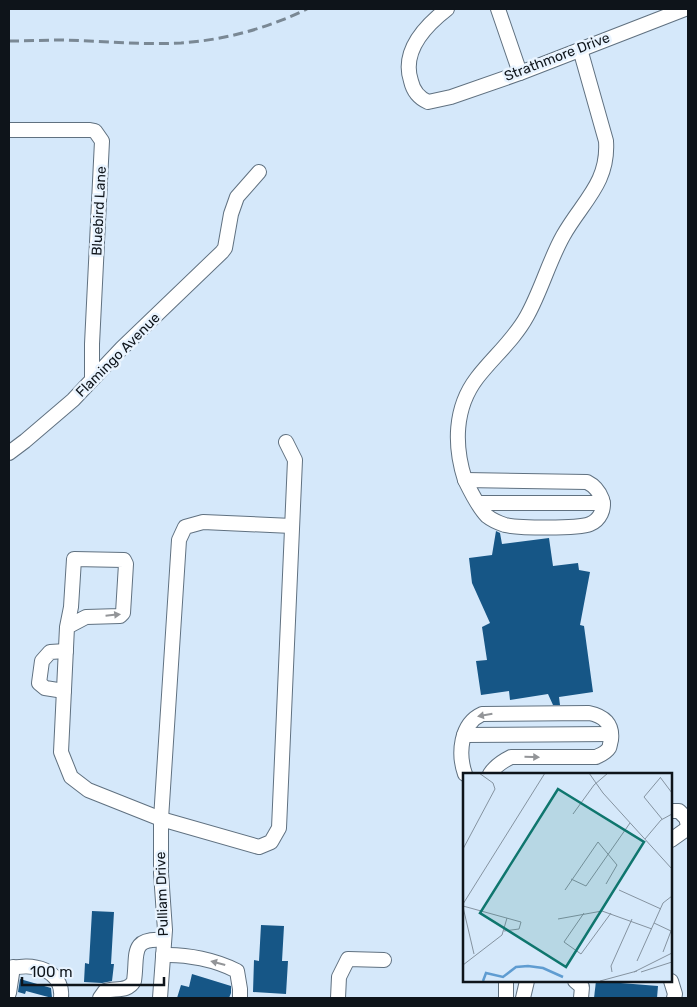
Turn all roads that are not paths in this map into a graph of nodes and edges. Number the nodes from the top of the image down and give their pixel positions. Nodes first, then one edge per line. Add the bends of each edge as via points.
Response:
1 (447, 9) edge
2 (498, 9) edge
3 (685, 9) edge
4 (580, 49) junction
5 (520, 72) junction
6 (9, 130) edge
7 (259, 172) dead end
8 (92, 379) junction
9 (286, 442) dead end
10 (9, 453) edge
11 (466, 480) junction
12 (478, 503) junction
13 (603, 503) junction
14 (292, 526) junction
15 (67, 626) junction
16 (66, 651) junction
17 (64, 691) junction
18 (611, 734) junction
19 (464, 735) junction
20 (465, 773) edge
21 (490, 773) edge
22 (672, 811) edge
23 (161, 819) junction
24 (688, 827) edge
25 (672, 839) edge
26 (164, 940) junction
27 (163, 955) junction
28 (384, 960) dead end
29 (11, 968) edge
30 (506, 982) edge
31 (527, 982) edge
32 (576, 982) edge
33 (671, 982) edge
34 (9, 993) edge
35 (61, 998) edge
36 (100, 998) edge
37 (160, 998) edge
38 (240, 998) edge
39 (338, 998) edge
40 (506, 998) edge
41 (523, 998) edge
42 (582, 998) edge
43 (674, 998) edge

1 - 5 street, Strathmore Drive via 425,29 413,47 408,66 415,92 428,102
2 - 5 street
3 - 4 street, Strathmore Drive
4 - 5 street, Strathmore Drive
4 - 11 street via 606,141 603,172 563,236 519,330 477,378 462,406 458,419 458,447 459,462
6 - 8 street, Bluebird Lane via 90,130 102,141
7 - 8 street, Flamingo Avenue via 237,196 222,252
8 - 10 street, Flamingo Avenue via 62,410
9 - 14 street via 295,460
11 - 12 street
11 - 13 street via 587,482 594,485
12 - 13 street
12 - 13 street via 486,515 505,525 571,526 596,520
14 - 23 street, Pulliam Drive via 203,522 186,527 179,540
14 - 23 street via 279,828 271,842 259,846
15 -> 15 street via 86,617 120,616 123,613 124,560 74,559
15 - 16 street
16 - 17 street
16 - 17 street via 50,652 42,660 39,683 45,688
17 - 23 street via 61,752 71,778 88,790
18 - 19 street
18 -> 19 street via 610,727 599,715 579,712 482,714 476,717
21 -> 18 street via 511,757 596,757 610,748
19 - 20 street via 461,760
22 - 24 street via 678,811 686,818
23 - 26 street, Pulliam Drive
24 - 25 street
26 - 27 street, Pulliam Drive
26 - 36 street via 143,942 137,952 132,985 106,991
27 - 37 street, Pulliam Drive
38 -> 27 street via 237,970 220,962
28 - 39 street via 348,959 339,977
29 - 34 street
29 - 35 street via 30,966 54,975 59,982
30 - 40 street
31 - 41 street
32 - 42 street via 582,987
33 - 43 street

